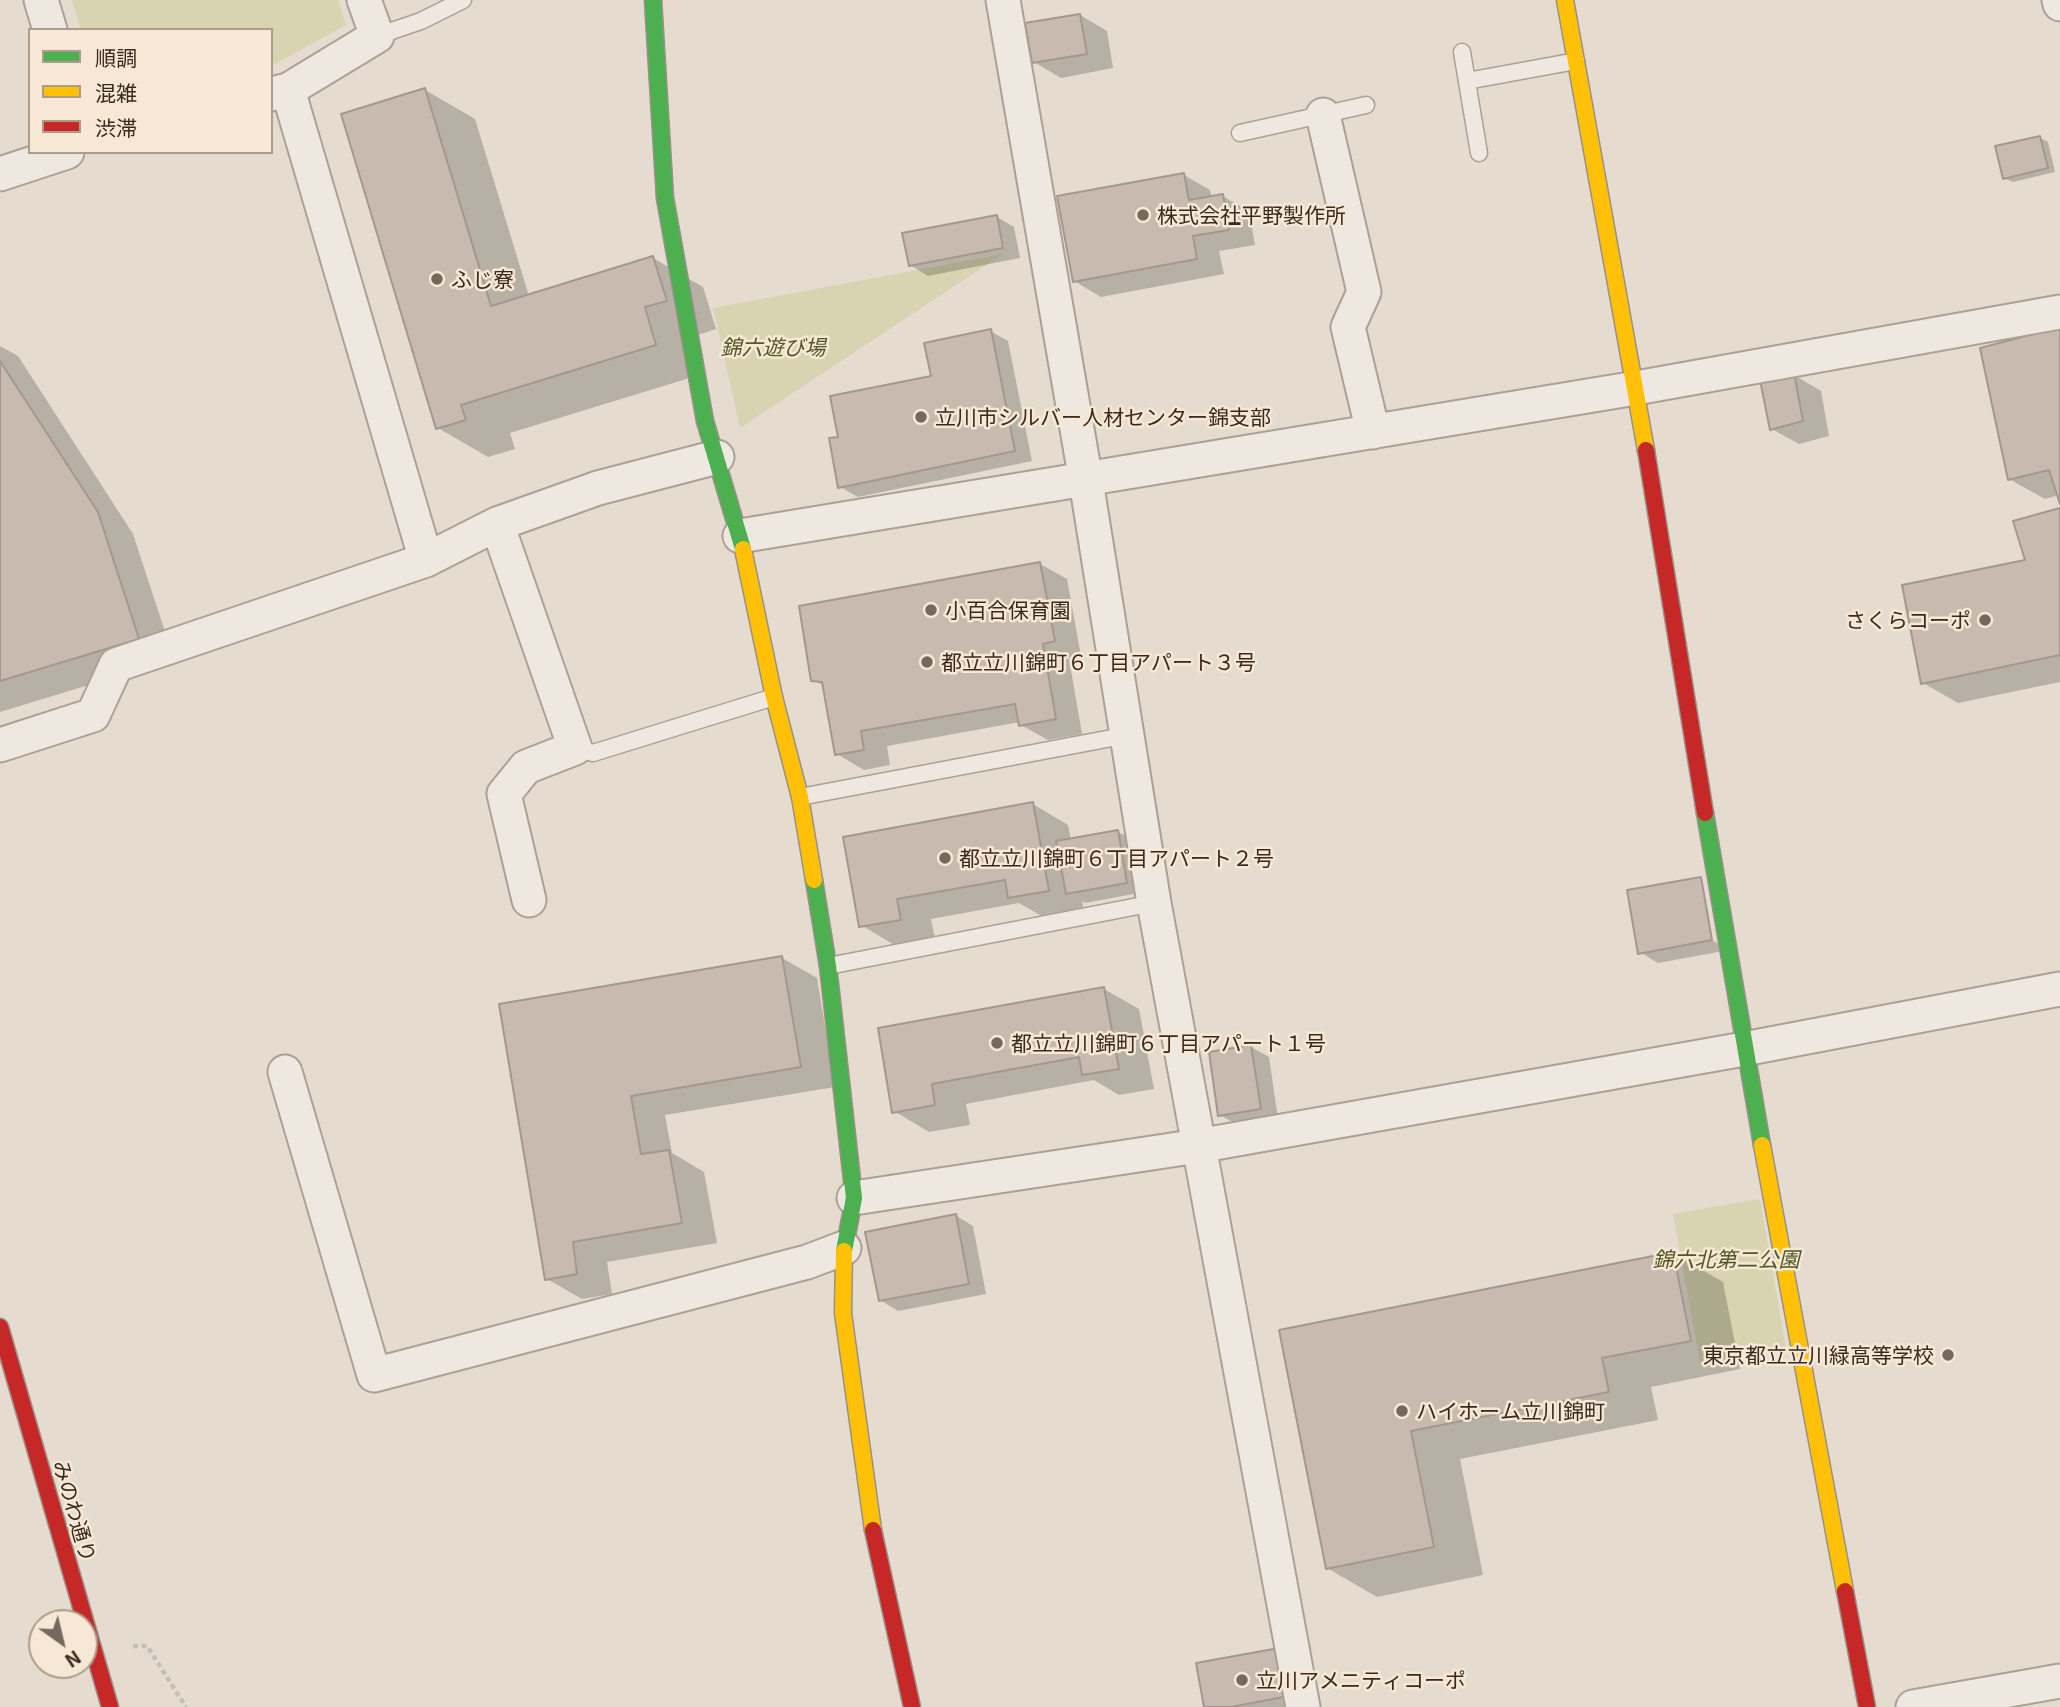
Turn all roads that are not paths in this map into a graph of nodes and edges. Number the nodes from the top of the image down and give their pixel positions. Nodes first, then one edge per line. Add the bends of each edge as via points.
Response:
1 (41, 0) edge
2 (364, 0) edge
3 (463, 0) edge
4 (653, 0) edge
5 (1003, 0) edge
6 (1565, 0) edge
7 (49, 28) edge
8 (377, 36) junction
9 (1462, 52) dead end
10 (1576, 61) junction
11 (1466, 81) junction
12 (280, 92) edge
13 (1366, 105) dead end
14 (1324, 115) junction
15 (1240, 133) dead end
16 (1479, 153) dead end
17 (61, 154) edge
18 (0, 174) edge
19 (2060, 312) edge
20 (1636, 388) junction
21 (1373, 432) junction
22 (717, 457) junction
23 (1086, 481) junction
24 (497, 524) junction
25 (740, 536) junction
26 (426, 560) junction
27 (774, 697) junction
28 (1128, 735) junction
29 (0, 745) edge
30 (575, 748) junction
31 (800, 797) junction
32 (529, 900) dead end
33 (1154, 903) junction
34 (828, 966) junction
35 (2060, 989) edge
36 (1744, 1049) junction
37 (285, 1072) dead end
38 (1198, 1146) junction
39 (854, 1198) junction
40 (844, 1248) junction
41 (0, 1327) edge
42 (2060, 1681) edge
43 (110, 1707) edge
44 (912, 1707) edge
45 (1303, 1707) edge
46 (1867, 1707) edge
47 (1913, 1707) edge

1 - 7 street
2 - 8 street
3 - 8 lane
4 - 22 street via 665,198 705,421
5 - 23 street
6 - 10 street
8 - 12 street
9 - 11 lane
10 - 11 lane
10 - 20 street
11 - 16 lane
12 - 26 street
13 - 14 lane
14 - 15 lane
14 - 21 street via 1364,292 1348,327
17 - 18 street
19 - 20 street
20 - 21 street
20 - 36 street
21 - 23 street
22 - 24 street via 598,488
22 - 25 street
23 - 25 street
23 - 28 street
24 - 26 street
24 - 30 street
25 - 27 street
26 - 29 street via 116,666 93,715
27 - 30 lane via 593,753
27 - 31 street
28 - 31 lane
28 - 33 street
30 - 32 street via 526,767 504,794
31 - 34 street
33 - 34 lane
33 - 38 street
34 - 39 street
35 - 36 street
36 - 38 street
36 - 46 street
37 - 40 street via 374,1374 807,1262
38 - 39 street
38 - 45 street
39 - 40 street
40 - 44 street via 843,1314 872,1528
41 - 43 street, みのわ通り
42 - 47 street

